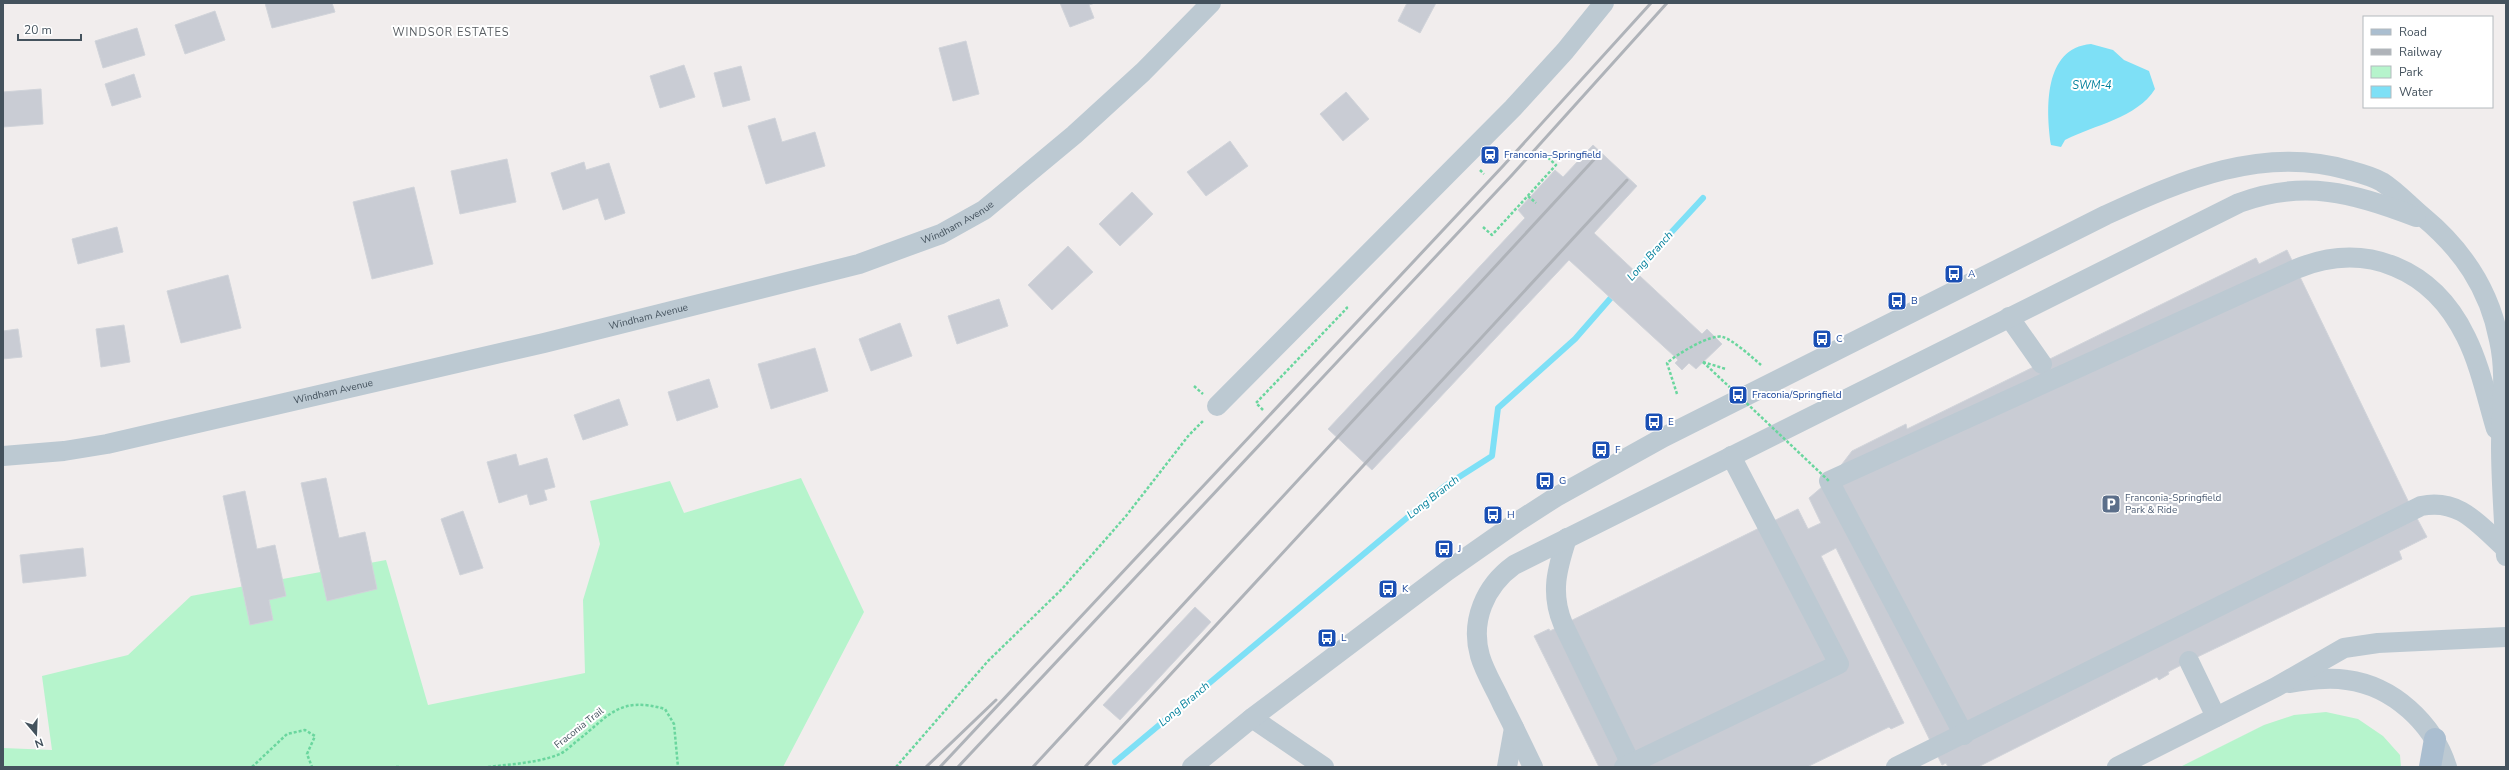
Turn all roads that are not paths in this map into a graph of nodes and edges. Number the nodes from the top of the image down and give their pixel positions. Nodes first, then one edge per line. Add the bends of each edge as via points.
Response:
1 (1211, 3) edge
2 (1604, 3) edge
3 (2432, 224) junction
4 (2009, 317) junction
5 (2042, 364) dead end
6 (1217, 406) road end
7 (2501, 447) junction
8 (3, 456) edge
9 (1731, 456) junction
10 (2505, 510) edge
11 (1567, 538) junction
12 (2506, 549) edge
13 (2506, 556) edge
14 (2506, 637) edge
15 (2189, 662) dead end
16 (2276, 687) junction
17 (2216, 717) junction
18 (1252, 718) junction
19 (1514, 728) junction
20 (1964, 735) junction
21 (2435, 739) junction
22 (1215, 758) edge
23 (1627, 766) edge
24 (1192, 767) edge
25 (1324, 767) edge
26 (1507, 767) edge
27 (1533, 767) edge
28 (1896, 767) edge
29 (2117, 767) edge
30 (2430, 767) edge
31 (2447, 767) edge

1 - 8 street, Windham Avenue via 1143,72 1021,181 962,223 900,251 852,266 544,343 107,444 64,452
2 - 6 street via 1513,108
3 - 4 street via 2379,203 2333,192 2310,189 2271,193 2225,209
3 - 7 street via 2455,247 2474,272 2482,284 2492,310 2500,341 2503,371
3 - 18 street via 2381,181 2333,165 2306,162 2257,163 2232,168 2167,188 2135,201 1690,424 1583,482 1484,544
4 - 5 street
4 - 9 street
7 - 10 street
7 - 20 street via 2467,338 2444,302 2411,274 2383,262 2341,258 2306,265 1828,481
9 - 11 street
9 - 23 street via 1839,664
10 - 12 street
11 - 19 street via 1504,572 1495,580 1482,603 1478,631 1480,656
11 - 23 street via 1558,565 1555,589 1557,606
12 - 13 street
12 - 20 street via 2470,517 2452,506 2421,506
14 - 16 street via 2378,642 2354,646 2332,654
15 - 17 street
16 - 17 street
16 - 21 street via 2322,679 2360,682 2384,692 2406,706
17 - 29 street
18 - 22 street
18 - 25 street
19 - 26 street
19 - 27 street
20 - 28 street
21 - 30 main road
21 - 31 street
22 - 24 street

